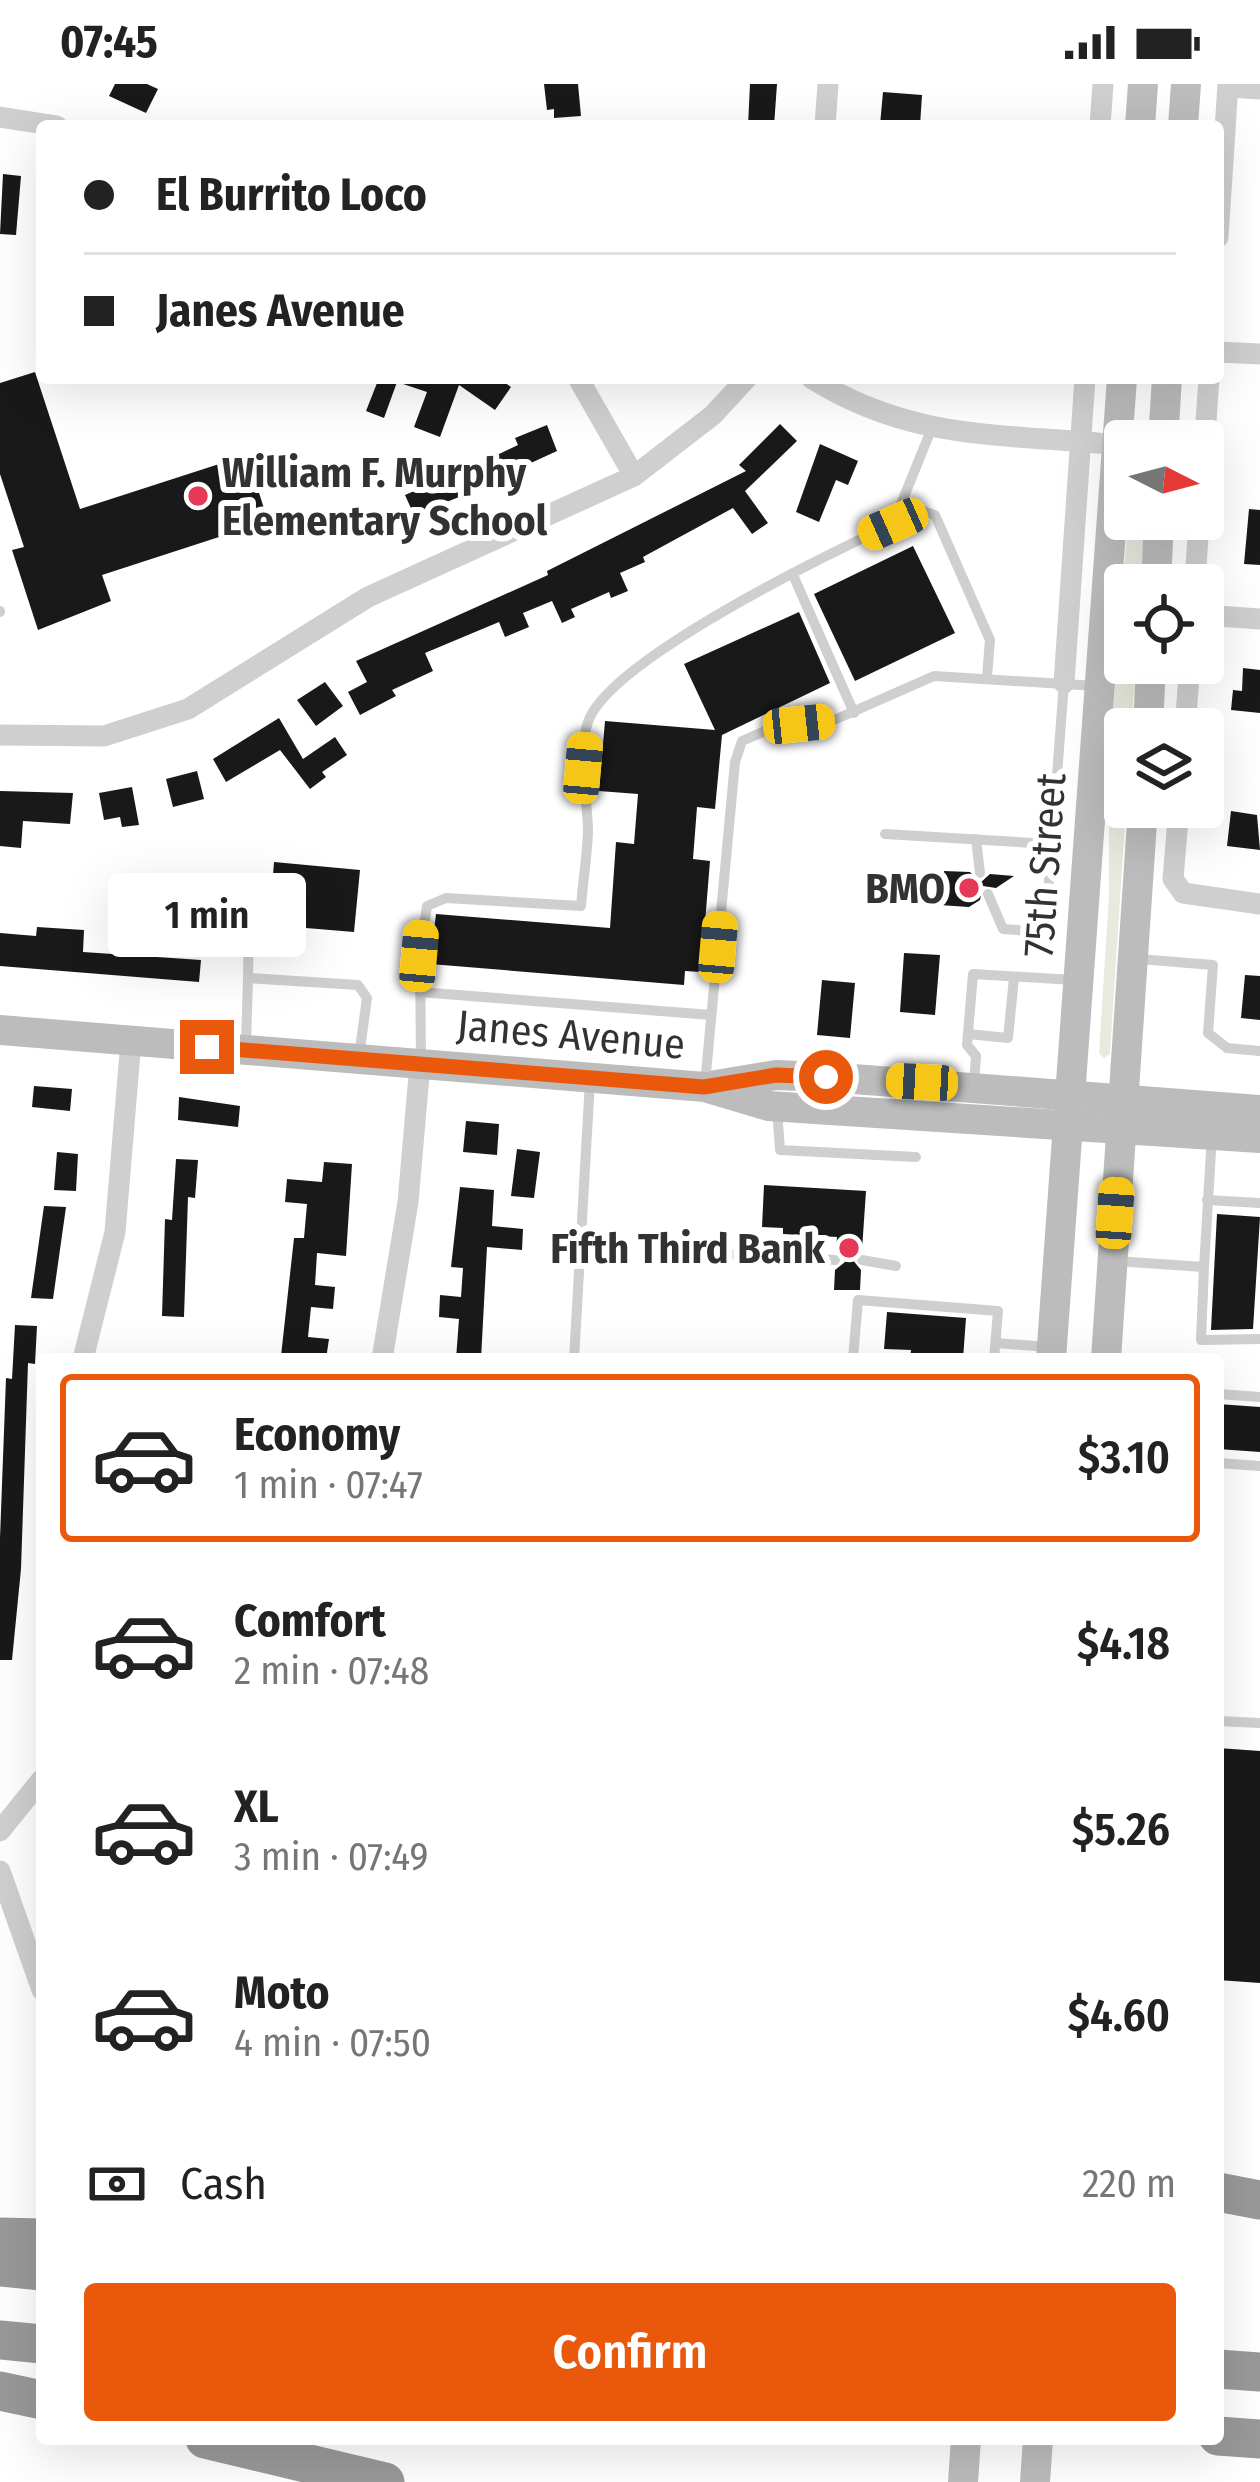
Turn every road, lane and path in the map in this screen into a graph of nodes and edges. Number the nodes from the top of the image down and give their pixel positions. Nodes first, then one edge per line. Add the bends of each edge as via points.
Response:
1 (829, 84) edge
2 (1103, 84) edge
3 (1143, 84) edge
4 (1186, 84) edge
5 (1228, 86) edge
6 (1260, 89) edge
7 (0, 116) edge
8 (826, 120) edge
9 (1100, 120) edge
10 (1140, 120) edge
11 (1183, 120) edge
12 (36, 122) edge
13 (1224, 146) edge
14 (1224, 352) edge
15 (1260, 354) edge
16 (581, 384) edge
17 (742, 384) edge
18 (821, 384) edge
19 (1085, 384) edge
20 (1122, 384) edge
21 (1167, 384) edge
22 (1209, 384) edge
23 (1120, 420) edge
24 (1164, 420) edge
25 (1206, 420) edge
26 (932, 430) junction
27 (1082, 442) junction
28 (1104, 444) edge
29 (634, 476) junction
30 (902, 504) junction
31 (1111, 540) edge
32 (793, 575) junction
33 (1224, 616) edge
34 (1260, 619) edge
35 (987, 677) junction
36 (1064, 683) junction
37 (1099, 686) junction
38 (854, 713) junction
39 (0, 735) edge
40 (1142, 828) edge
41 (1177, 828) edge
42 (885, 834) dead end
43 (976, 839) junction
44 (1050, 844) junction
45 (980, 873) dead end
46 (988, 894) dead end
47 (1260, 904) edge
48 (249, 922) dead end
49 (1133, 958) junction
50 (248, 978) junction
51 (1013, 978) junction
52 (1078, 980) junction
53 (420, 992) junction
54 (711, 1015) junction
55 (0, 1030) edge
56 (968, 1034) junction
57 (130, 1041) junction
58 (245, 1050) junction
59 (1260, 1051) edge
60 (359, 1059) junction
61 (420, 1064) junction
62 (590, 1078) junction
63 (974, 1086) junction
64 (704, 1087) junction
65 (777, 1106) junction
66 (1070, 1109) junction
67 (1260, 1110) edge
68 (1122, 1113) junction
69 (1212, 1134) junction
70 (1260, 1138) edge
71 (916, 1157) dead end
72 (1207, 1200) junction
73 (1260, 1204) edge
74 (729, 1254) dead end
75 (836, 1260) dead end
76 (862, 1260) dead end
77 (1112, 1260) junction
78 (896, 1265) dead end
79 (1204, 1267) junction
80 (1260, 1340) edge
81 (996, 1343) junction
82 (85, 1353) edge
83 (383, 1353) edge
84 (574, 1353) edge
85 (854, 1353) edge
86 (995, 1353) edge
87 (1052, 1353) edge
88 (1106, 1353) edge
89 (1224, 1394) edge
90 (1260, 1397) edge
91 (1224, 1463) edge
92 (1260, 1466) edge
93 (1224, 1721) edge
94 (1260, 1724) edge
95 (36, 1786) edge
96 (0, 1831) edge
97 (0, 1870) edge
98 (36, 1973) edge
99 (1224, 2193) edge
100 (1260, 2200) edge
101 (0, 2236) edge
102 (36, 2238) edge
103 (0, 2267) edge
104 (36, 2270) edge
105 (0, 2340) edge
106 (36, 2343) edge
107 (1224, 2369) edge
108 (1260, 2372) edge
109 (0, 2391) edge
110 (36, 2399) edge
111 (1224, 2436) edge
112 (1260, 2439) edge
113 (230, 2445) edge
114 (966, 2445) edge
115 (1038, 2445) edge
116 (385, 2482) edge
117 (963, 2482) edge
118 (1035, 2482) edge

1 - 8 street
2 - 9 street
3 - 10 main road
4 - 11 main road
5 - 6 street
5 - 13 street
7 - 12 street
14 - 15 street
16 - 29 street
17 - 29 street
18 - 26 street
19 - 27 street
20 - 23 main road, 75th Street
21 - 24 main road
22 - 25 street
26 - 27 street
26 - 30 lane
27 - 28 street
27 - 36 street
29 - 39 street via 368,597 163,721 80,738
30 - 32 lane via 893,524
30 - 35 lane via 935,514 990,640
31 - 37 main road, 75th Street
32 - 38 lane
32 - 53 lane via 669,640 589,718 581,906 435,901 423,915
33 - 34 street
35 - 36 lane
35 - 38 lane via 934,676
36 - 37 lane
36 - 44 lane
37 - 52 main road, 75th Street
38 - 54 lane via 750,734 737,750
40 - 49 main road
41 - 47 street via 1173,879 1183,893
42 - 43 lane
43 - 44 lane
43 - 45 lane
44 - 46 lane via 1045,932 1004,928
48 - 50 lane
49 - 59 lane via 1213,964 1208,1033 1227,1048
49 - 68 main road
50 - 58 lane
50 - 60 lane via 358,985 367,998
51 - 52 lane
51 - 56 lane via 1007,1038
51 - 56 lane via 973,974
52 - 66 main road, 75th Street
53 - 54 lane
53 - 61 lane
54 - 64 lane
55 - 57 main road, Janes Avenue
56 - 63 lane
57 - 58 main road, Janes Avenue
57 - 82 street via 115,1232
58 - 60 main road, Janes Avenue
60 - 61 main road, Janes Avenue
61 - 62 main road, Janes Avenue
61 - 83 street
62 - 64 main road, Janes Avenue
62 - 84 lane
63 - 64 main road, Janes Avenue via 776,1075
63 - 66 main road, Janes Avenue
64 - 65 main road, Janes Avenue
65 - 66 main road, Janes Avenue
65 - 71 lane via 780,1150
66 - 68 main road, Janes Avenue
66 - 87 main road, 75th Street
67 - 68 main road, Janes Avenue
68 - 69 main road, Janes Avenue
68 - 77 main road
69 - 70 main road, Janes Avenue
69 - 72 lane
72 - 73 lane
72 - 79 lane
74 - 75 lane
76 - 78 lane
77 - 79 lane
77 - 88 main road
79 - 80 lane via 1201,1340
81 - 85 lane via 998,1311 858,1300
81 - 86 lane
81 - 87 lane
89 - 90 lane
91 - 92 lane
93 - 94 lane
95 - 96 street
97 - 98 street
99 - 100 highway
101 - 102 highway
103 - 104 highway
105 - 106 highway
107 - 108 highway
109 - 110 highway
111 - 112 highway
113 - 116 highway
114 - 117 main road
115 - 118 main road

